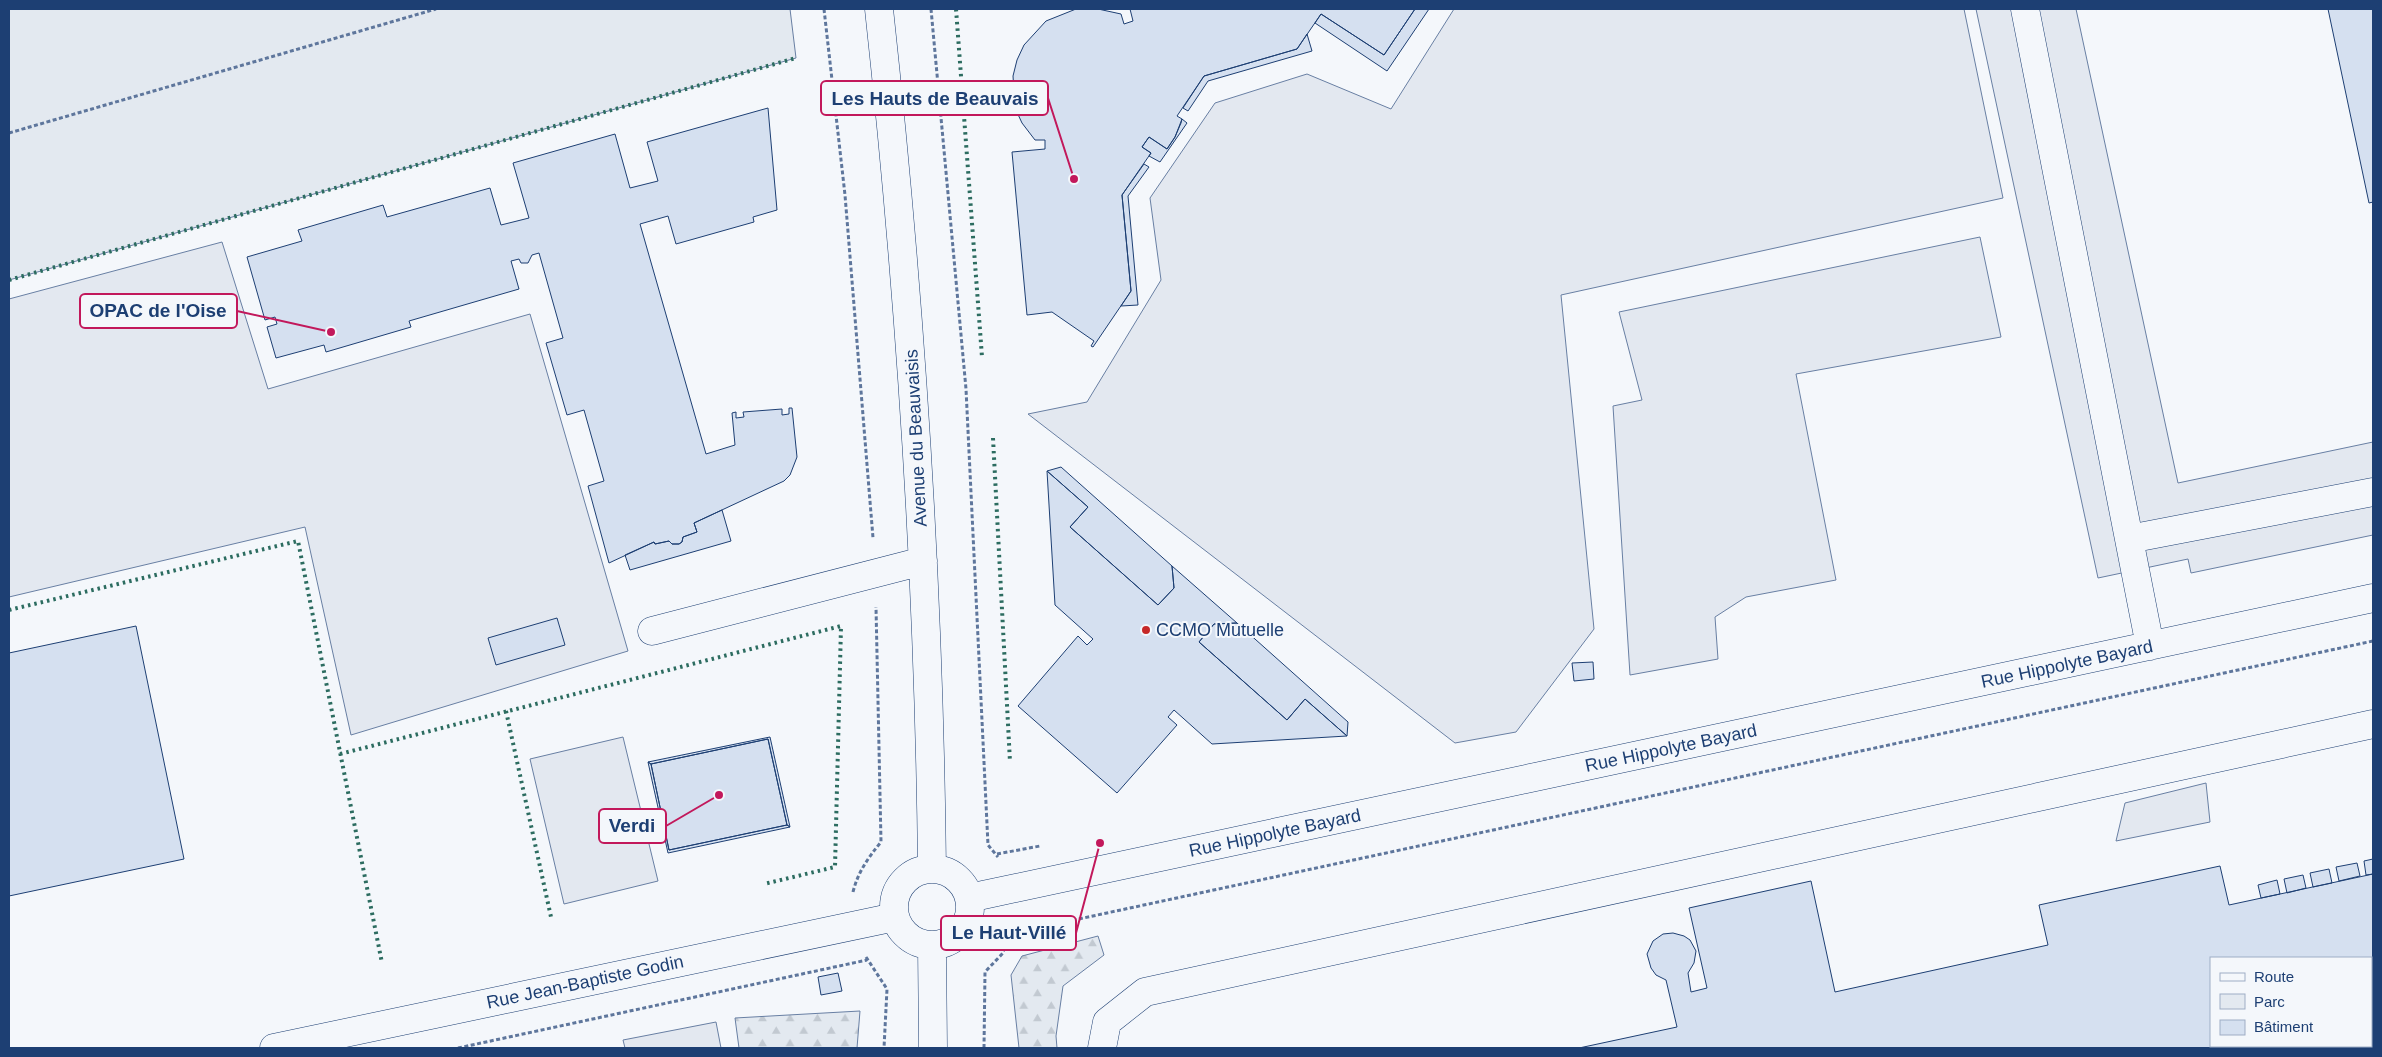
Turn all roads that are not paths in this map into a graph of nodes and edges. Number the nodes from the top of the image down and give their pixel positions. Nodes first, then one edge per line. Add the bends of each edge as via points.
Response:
1 (879, 9) edge
2 (2025, 9) edge
3 (2373, 492) edge
4 (2129, 539) junction
5 (923, 561) junction
6 (2373, 598) edge
7 (652, 631) dead end
8 (2150, 646) junction
9 (2373, 724) edge
10 (932, 870) junction
11 (969, 898) junction
12 (896, 917) junction
13 (932, 945) junction
14 (274, 1048) edge
15 (932, 1048) edge
16 (1102, 1048) edge

1 - 5 street, Avenue du Beauvaisis via 907,296
2 - 4 street
3 - 4 street
4 - 8 street
5 - 7 street
5 - 10 street, Avenue du Beauvaisis
6 - 8 street, Rue Hippolyte Bayard
8 - 11 street, Rue Hippolyte Bayard
9 - 16 street via 1145,992 1107,1022
10 - 11 street via 954,876 962,883
10 - 12 street via 917,873 904,882 895,901
11 - 13 street via 969,919 960,933 948,942
12 - 13 street via 909,938
12 - 14 street, Rue Jean-Baptiste Godin
13 - 15 street

